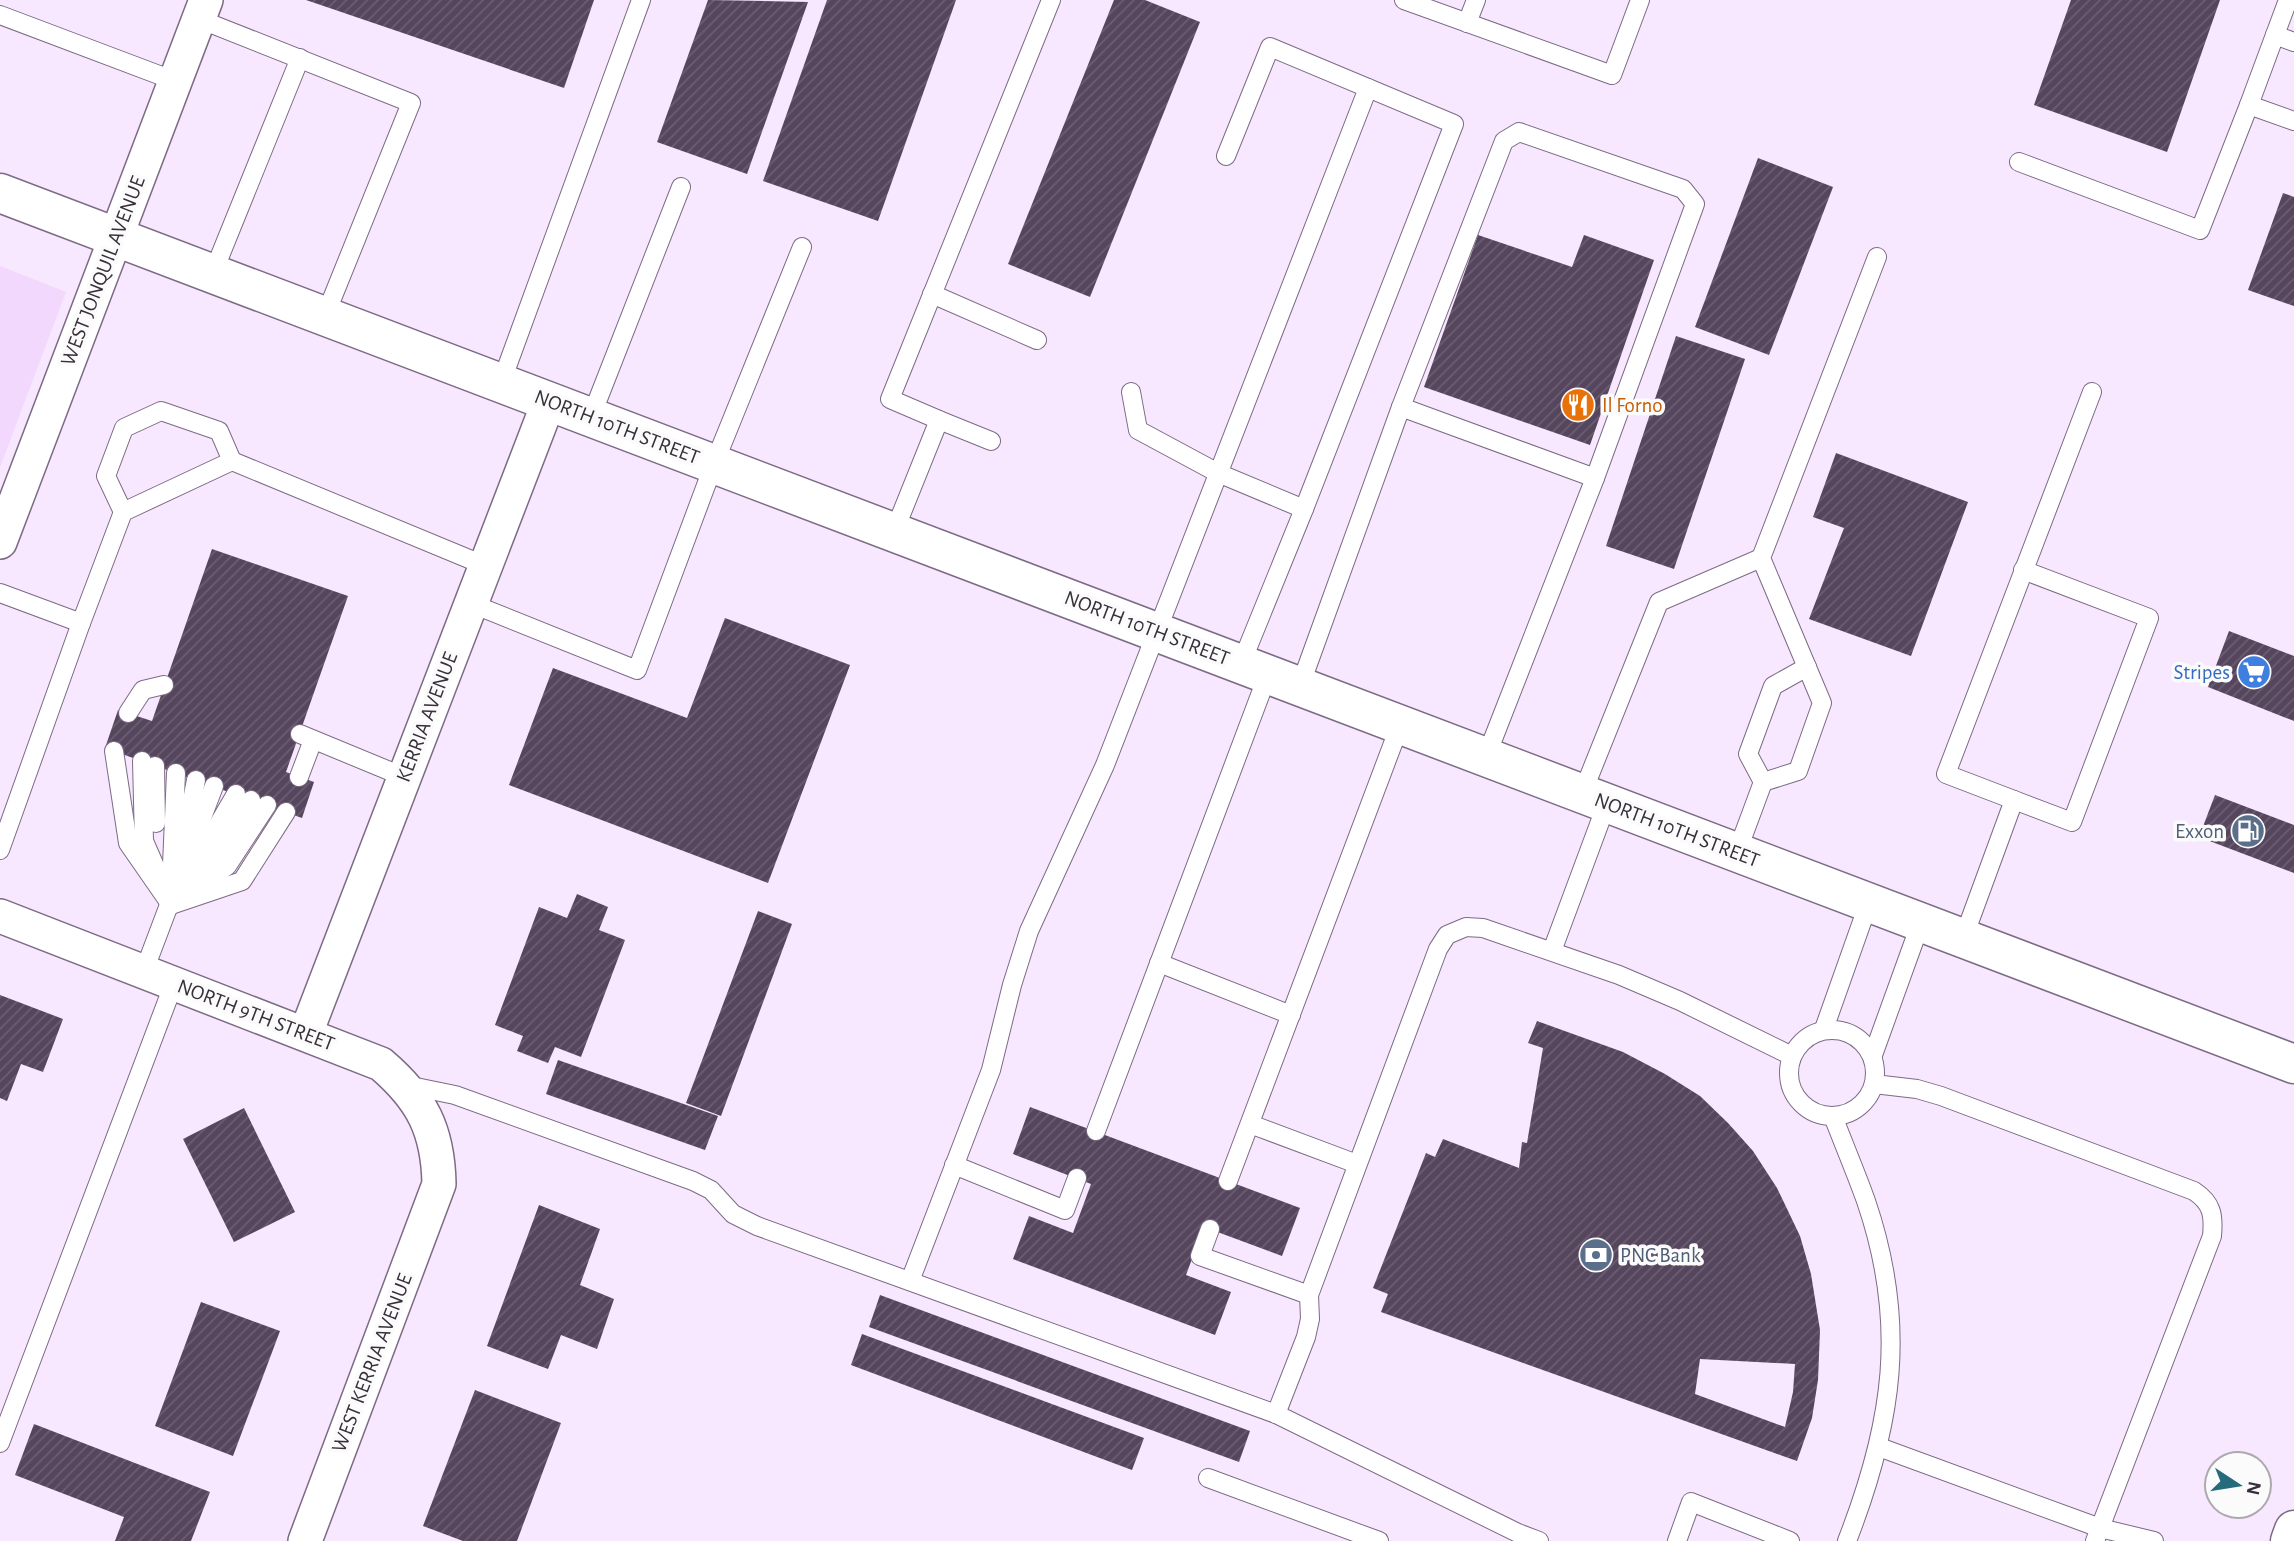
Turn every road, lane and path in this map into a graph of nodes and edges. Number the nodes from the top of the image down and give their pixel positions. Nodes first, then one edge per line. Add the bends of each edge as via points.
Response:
1 (641, 0) edge
2 (1051, 0) edge
3 (1404, 0) edge
4 (1476, 0) edge
5 (1640, 0) edge
6 (2288, 0) edge
7 (203, 9) edge
8 (0, 15) edge
9 (1467, 23) junction
10 (2275, 35) junction
11 (2294, 42) edge
12 (300, 58) junction
13 (175, 81) junction
14 (1368, 88) junction
15 (2249, 105) junction
16 (2294, 121) edge
17 (1226, 156) dead end
18 (2019, 162) dead end
19 (681, 187) dead end
20 (0, 193) edge
21 (116, 236) junction
22 (802, 247) dead end
23 (1877, 257) dead end
24 (213, 273) junction
25 (932, 295) junction
26 (325, 316) junction
27 (1037, 340) dead end
28 (501, 383) junction
29 (1131, 392) dead end
30 (2092, 392) dead end
31 (549, 401) junction
32 (1401, 407) junction
33 (591, 417) junction
34 (939, 419) junction
35 (991, 441) dead end
36 (232, 461) junction
37 (714, 464) junction
38 (1218, 473) junction
39 (1594, 478) junction
40 (1304, 509) junction
41 (123, 512) junction
42 (894, 532) junction
43 (0, 542) edge
44 (1761, 558) junction
45 (486, 566) junction
46 (2023, 570) junction
47 (0, 593) edge
48 (470, 603) junction
49 (81, 623) junction
50 (1155, 631) junction
51 (1807, 667) junction
52 (1270, 675) junction
53 (164, 685) dead end
54 (128, 713) dead end
55 (1400, 724) junction
56 (114, 751) dead end
57 (1486, 757) junction
58 (148, 763) dead end
59 (176, 773) dead end
60 (299, 777) dead end
61 (404, 777) junction
62 (196, 780) dead end
63 (1763, 782) junction
64 (214, 786) dead end
65 (1595, 799) junction
66 (2014, 800) junction
67 (286, 812) dead end
68 (0, 850) edge
69 (1737, 852) junction
70 (1869, 902) junction
71 (171, 905) junction
72 (0, 916) edge
73 (1921, 922) junction
74 (1963, 939) junction
75 (1552, 951) junction
76 (1159, 963) junction
77 (159, 977) junction
78 (1291, 1015) junction
79 (1824, 1029) junction
80 (306, 1033) junction
81 (1872, 1055) junction
82 (1792, 1056) junction
83 (2294, 1064) edge
84 (1874, 1084) junction
85 (406, 1085) junction
86 (1833, 1116) junction
87 (1250, 1124) junction
88 (1096, 1131) dead end
89 (1357, 1164) junction
90 (954, 1165) junction
91 (1077, 1178) dead end
92 (1228, 1181) dead end
93 (439, 1184) joint
94 (1210, 1228) dead end
95 (910, 1281) junction
96 (1308, 1295) junction
97 (1276, 1414) junction
98 (0, 1443) edge
99 (1879, 1447) junction
100 (1208, 1478) dead end
101 (2294, 1530) edge
102 (2097, 1535) edge
103 (305, 1541) edge
104 (1379, 1541) edge
105 (1539, 1541) edge
106 (1677, 1541) edge
107 (1790, 1541) edge
108 (1847, 1541) edge
109 (2154, 1541) edge
110 (2290, 1541) edge

1 - 28 lane
2 - 25 lane
3 - 9 lane
4 - 9 lane
5 - 9 lane via 1612,75
6 - 10 lane
7 - 12 lane
7 - 13 street, WEST JONQUIL AVENUE
8 - 13 lane
10 - 11 lane
10 - 15 lane
12 - 24 lane
12 - 26 lane via 411,103
13 - 21 street, WEST JONQUIL AVENUE
14 - 17 lane via 1270,47
14 - 38 lane
14 - 40 lane via 1454,124
15 - 16 lane
15 - 18 lane via 2200,230
19 - 33 lane
20 - 21 main road, NORTH 10TH STREET
21 - 24 main road, NORTH 10TH STREET
21 - 43 street, WEST JONQUIL AVENUE
22 - 37 lane
23 - 44 lane
24 - 26 main road, NORTH 10TH STREET
25 - 27 lane
25 - 34 lane via 890,399
26 - 28 main road, NORTH 10TH STREET
28 - 31 main road, NORTH 10TH STREET
29 - 38 lane via 1138,430
30 - 46 lane
31 - 33 main road, NORTH 10TH STREET
31 - 45 street, KERRIA AVENUE
32 - 39 lane
32 - 39 lane via 1504,141 1518,132 1683,189 1695,204
32 - 52 lane
33 - 37 main road, NORTH 10TH STREET
34 - 35 lane
34 - 42 lane
36 - 41 lane
36 - 41 lane via 219,431 162,411 124,428 106,476
36 - 45 lane
37 - 42 main road, NORTH 10TH STREET
37 - 48 lane via 637,670
38 - 40 lane
38 - 50 lane
39 - 57 lane
40 - 52 lane
41 - 49 lane
42 - 50 main road, NORTH 10TH STREET
44 - 51 lane
44 - 65 lane via 1659,602
45 - 48 street, KERRIA AVENUE
46 - 66 lane via 1946,774
46 - 66 lane via 2149,618 2072,822
47 - 49 lane
48 - 61 street, KERRIA AVENUE
49 - 68 lane
50 - 52 main road, NORTH 10TH STREET
50 - 90 lane via 1105,765 1029,930 990,1070
51 - 63 lane via 1773,686 1748,754
51 - 63 lane via 1822,703 1797,771
52 - 55 main road, NORTH 10TH STREET
52 - 76 lane
53 - 54 lane via 143,690
55 - 57 main road, NORTH 10TH STREET
55 - 78 lane
56 - 71 lane via 128,844
57 - 65 main road, NORTH 10TH STREET
58 - 71 lane via 145,841
59 - 71 lane
60 - 61 lane via 306,737
61 - 80 street, KERRIA AVENUE
62 - 71 lane
63 - 69 lane
64 - 71 lane
65 - 69 main road, NORTH 10TH STREET
65 - 75 lane
66 - 74 lane
67 - 71 lane via 242,881
69 - 70 main road, NORTH 10TH STREET
70 - 73 main road, NORTH 10TH STREET
70 - 79 lane
71 - 71 lane via 251,800 227,866
71 - 77 lane
72 - 77 street, NORTH 9TH STREET
73 - 74 main road, NORTH 10TH STREET
73 - 81 lane
74 - 83 main road, NORTH 10TH STREET
75 - 82 lane via 1681,1001
75 - 89 lane via 1483,928 1466,927 1447,935 1437,949
76 - 78 lane
76 - 88 lane
77 - 80 street, NORTH 9TH STREET
77 - 98 lane
78 - 87 lane
79 - 81 lane via 1853,1034
79 - 82 lane via 1810,1034
80 - 85 street, NORTH 9TH STREET via 381,1064
81 - 84 lane
82 - 86 lane via 1788,1071 1797,1099 1819,1115
84 - 86 lane via 1859,1107
84 - 102 lane via 1941,1096 2194,1191 2207,1200 2214,1215 2213,1236
85 - 93 street, NORTH 9TH STREET via 429,1123 439,1154
85 - 95 lane via 455,1094 693,1181 711,1189 733,1214 757,1226
86 - 99 lane via 1866,1203 1889,1308 1892,1362
87 - 89 lane
87 - 92 lane
89 - 96 lane
90 - 91 lane via 1065,1210
90 - 95 lane
93 - 103 street, WEST KERRIA AVENUE
94 - 96 lane via 1200,1255
95 - 97 lane
96 - 97 lane via 1306,1337
97 - 105 lane
99 - 102 lane
99 - 108 lane
100 - 104 lane
101 - 110 main road
102 - 109 lane
106 - 107 lane via 1691,1502

